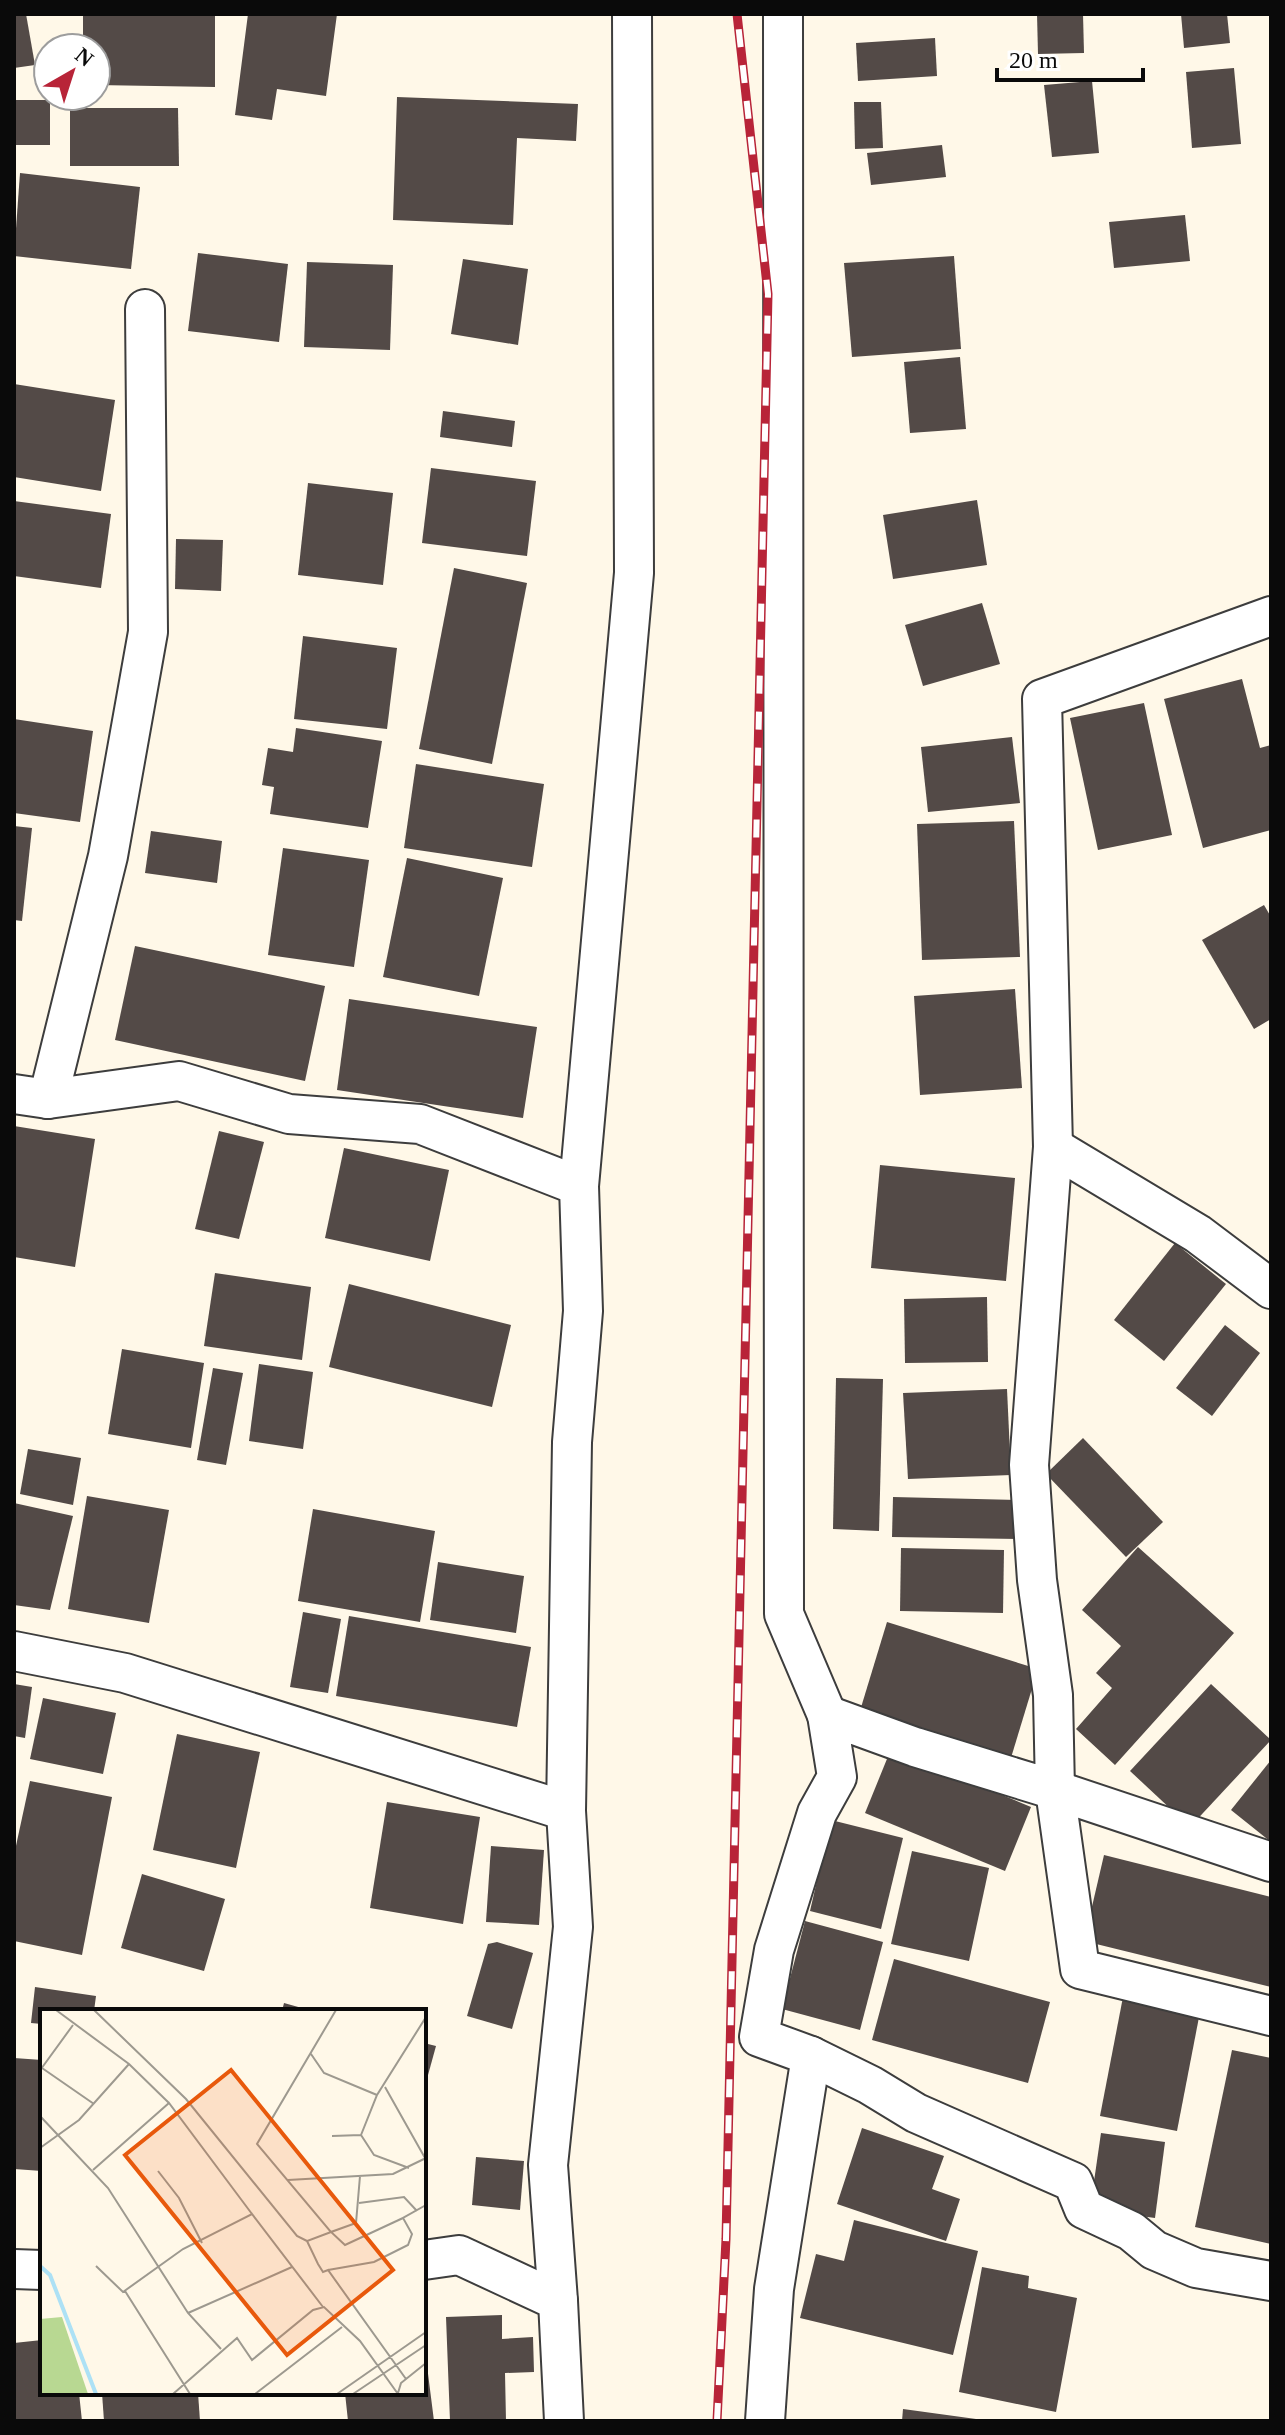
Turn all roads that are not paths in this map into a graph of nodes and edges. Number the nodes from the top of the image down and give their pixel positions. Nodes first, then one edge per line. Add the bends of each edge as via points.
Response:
1 (632, 14) edge
2 (783, 14) edge
3 (145, 309) dead end
4 (1271, 616) edge
5 (31, 1096) edge
6 (1053, 1147) junction
7 (579, 1186) junction
8 (1271, 1289) edge
9 (14, 1651) edge
10 (827, 1715) junction
11 (1055, 1790) junction
12 (566, 1811) junction
13 (1271, 1862) edge
14 (1271, 2016) edge
15 (811, 2056) junction
16 (426, 2260) edge
17 (14, 2269) edge
18 (40, 2270) edge
19 (1271, 2281) edge
20 (558, 2301) junction
21 (564, 2421) edge
22 (765, 2421) edge

1 - 7 street via 634,573
2 - 10 street via 784,1614
3 - 5 street via 148,632 108,856
4 - 6 street via 1042,699
5 - 7 street via 179,1081 289,1114 420,1124
6 - 8 street via 1198,1234
6 - 11 street via 1029,1465 1053,1695
7 - 12 street via 583,1311 572,1442
9 - 12 street via 125,1673
10 - 11 street
10 - 15 street via 837,1777 817,1813 774,1950 759,2037
11 - 13 street
11 - 14 street via 1080,1969
12 - 20 street via 573,1927 548,2165
15 - 19 street via 916,2113 1073,2182 1084,2209 1131,2231 1154,2250 1196,2268
15 - 22 street via 774,2289
16 - 20 street via 459,2255
17 - 18 street
20 - 21 street

